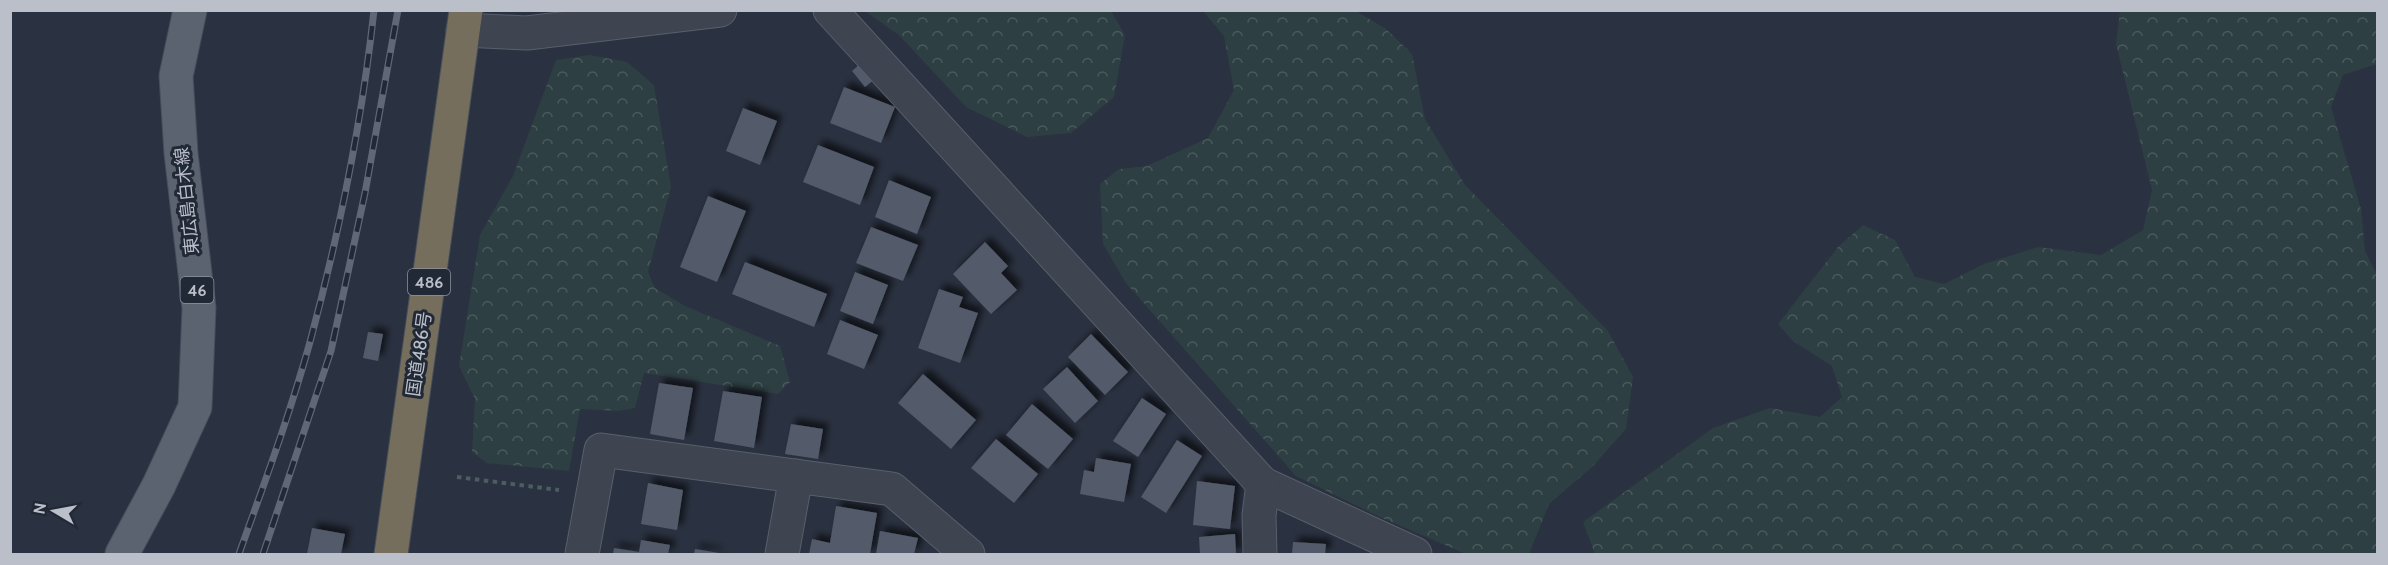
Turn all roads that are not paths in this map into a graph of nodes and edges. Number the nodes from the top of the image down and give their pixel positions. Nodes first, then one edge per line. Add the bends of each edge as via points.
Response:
1 (190, 10) edge
2 (720, 10) edge
3 (831, 10) edge
4 (465, 20) edge
5 (796, 476) junction
6 (1263, 484) junction
7 (122, 555) edge
8 (391, 555) edge
9 (582, 555) edge
10 (782, 555) edge
11 (968, 555) edge
12 (1260, 555) edge
13 (1415, 555) edge

1 - 7 main road, 東広島白木線 / 46 via 177,76 181,153 199,308 195,407
2 - 4 street via 527,33
3 - 6 street
4 - 8 highway, 国道486号 / 486
5 - 9 street via 601,450
5 - 10 street
5 - 11 street via 892,489
6 - 12 street
6 - 13 street

